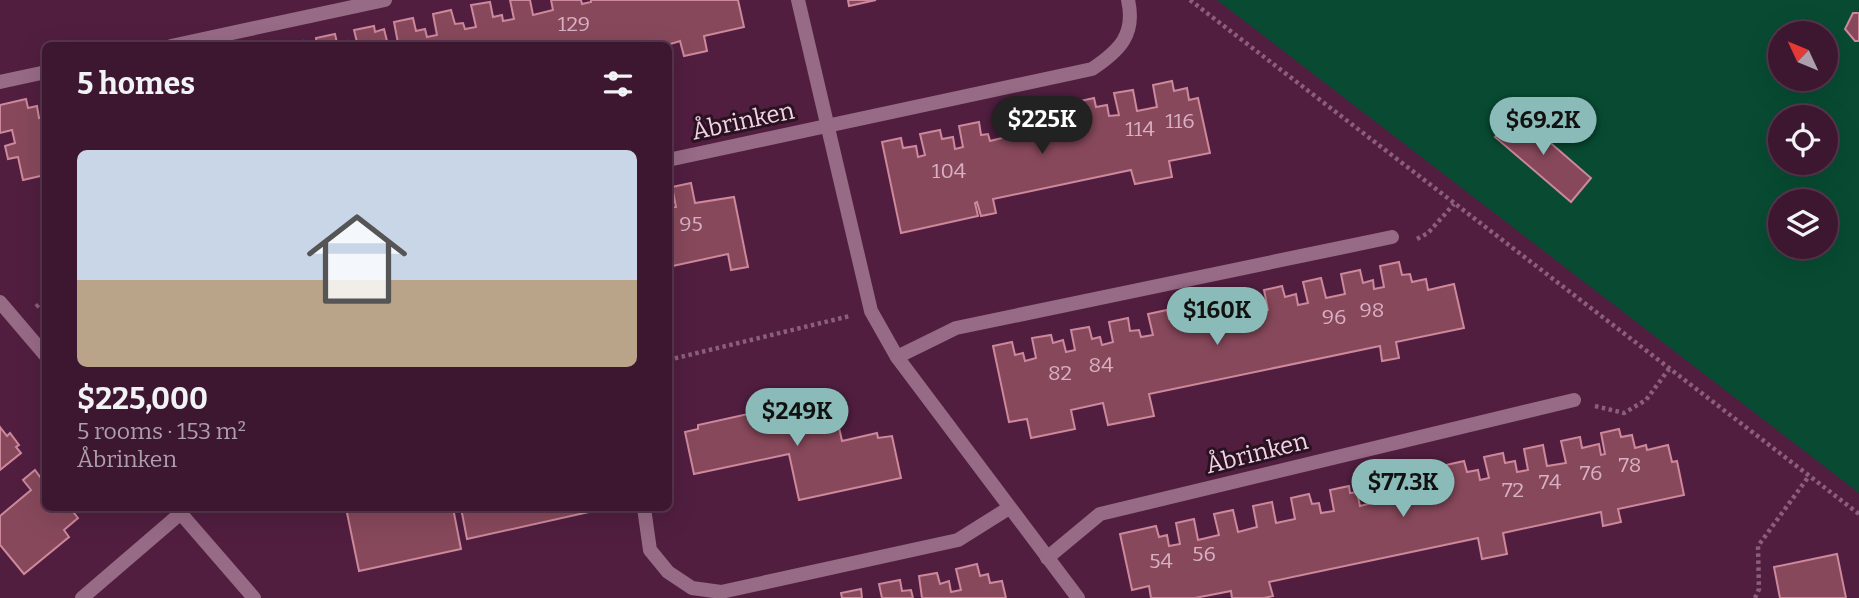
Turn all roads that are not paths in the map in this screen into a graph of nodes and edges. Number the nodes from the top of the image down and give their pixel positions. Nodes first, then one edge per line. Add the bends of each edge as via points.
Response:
1 (385, 0) edge
2 (798, 0) edge
3 (1128, 0) edge
4 (190, 42) edge
5 (42, 73) edge
6 (0, 82) edge
7 (826, 127) junction
8 (672, 159) edge
9 (1392, 237) road end
10 (0, 302) edge
11 (42, 351) edge
12 (897, 357) junction
13 (1574, 400) road end
14 (1009, 508) junction
15 (178, 511) edge
16 (180, 511) edge
17 (644, 511) edge
18 (1047, 558) junction
19 (82, 598) edge
20 (254, 598) edge
21 (1078, 598) edge

1 - 4 street
2 - 7 street, Åbrinken
3 - 7 street, Åbrinken via 1131,15 1126,38 1092,69
5 - 6 street
7 - 8 street, Åbrinken
7 - 12 street, Åbrinken via 871,311
9 - 12 street via 956,328
10 - 11 street
12 - 14 street, Åbrinken
13 - 18 street, Åbrinken via 1100,514
14 - 17 street via 958,540 721,592 692,588 668,572 650,550
14 - 18 street, Åbrinken
15 - 19 street
16 - 20 street
18 - 21 street, Åbrinken

